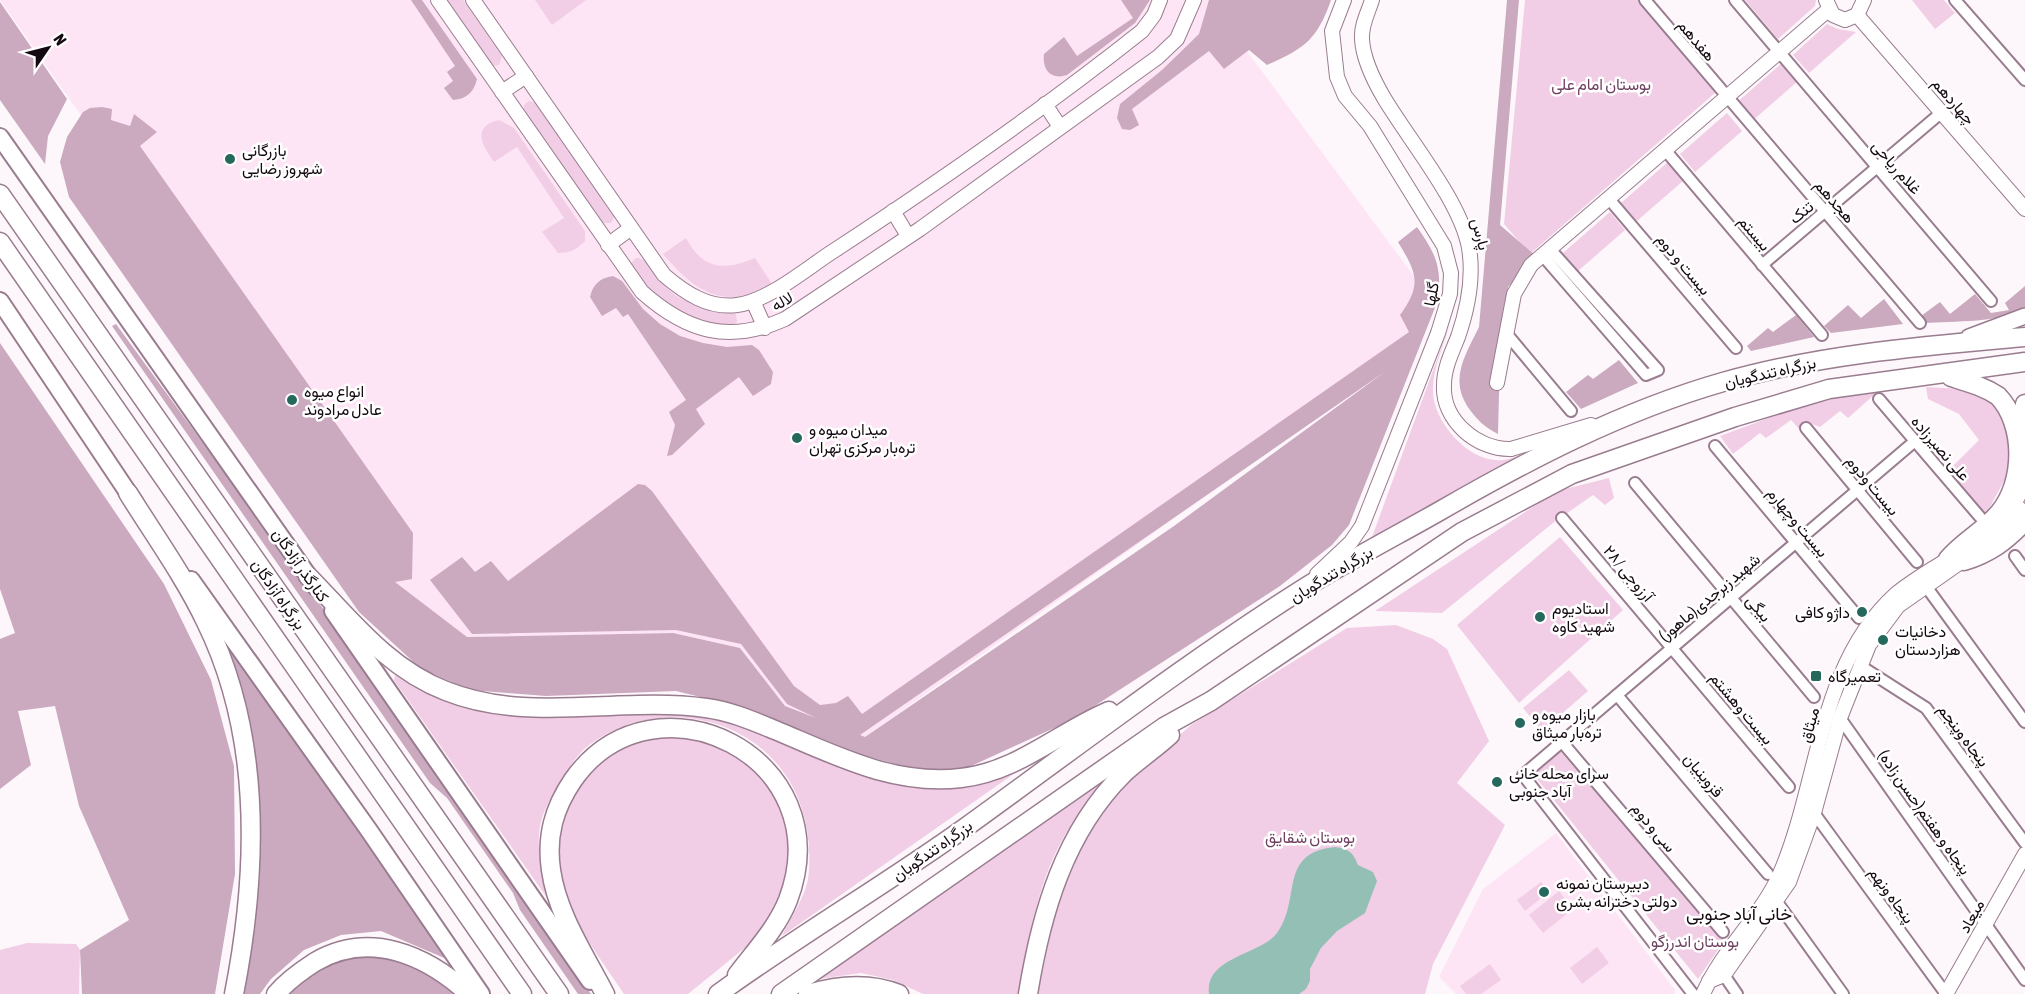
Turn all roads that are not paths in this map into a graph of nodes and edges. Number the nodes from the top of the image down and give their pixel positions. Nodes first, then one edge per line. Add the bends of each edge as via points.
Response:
1 (438, 0) edge
2 (474, 0) edge
3 (1160, 0) edge
4 (1194, 0) edge
5 (1344, 0) edge
6 (1645, 0) edge
7 (1735, 0) edge
8 (1864, 0) edge
9 (1955, 0) edge
10 (1375, 1) edge
11 (1827, 5) edge
12 (1857, 15) junction
13 (1779, 53) junction
14 (526, 76) junction
15 (2025, 80) edge
16 (502, 92) junction
17 (1726, 98) junction
18 (1045, 104) junction
19 (1942, 112) junction
20 (1060, 127) junction
21 (0, 137) edge
22 (1666, 150) junction
23 (1877, 167) junction
24 (0, 194) edge
25 (1609, 199) junction
26 (2025, 209) edge
27 (893, 211) junction
28 (1825, 212) junction
29 (631, 228) junction
30 (908, 236) junction
31 (0, 242) edge
32 (608, 244) junction
33 (1547, 252) junction
34 (1762, 265) junction
35 (0, 301) edge
36 (753, 301) junction
37 (1991, 301) dead end
38 (2025, 316) edge
39 (1920, 323) dead end
40 (765, 328) junction
41 (1506, 333) junction
42 (1822, 335) dead end
43 (2025, 337) edge
44 (1951, 344) junction
45 (1736, 348) dead end
46 (2025, 362) edge
47 (1939, 374) junction
48 (1646, 375) dead end
49 (1497, 383) dead end
50 (1879, 399) dead end
51 (2025, 404) edge
52 (1571, 411) dead end
53 (1625, 416) junction
54 (1806, 428) dead end
55 (2020, 431) junction
56 (1915, 441) junction
57 (1714, 446) dead end
58 (1635, 483) dead end
59 (2025, 485) edge
60 (1858, 490) junction
61 (128, 493) junction
62 (2025, 498) edge
63 (2016, 515) edge
64 (1980, 517) dead end
65 (1562, 518) dead end
66 (1796, 543) junction
67 (2015, 556) dead end
68 (1956, 560) junction
69 (1917, 562) dead end
70 (2025, 570) edge
71 (308, 576) junction
72 (1925, 585) junction
73 (1302, 590) junction
74 (1731, 598) junction
75 (1859, 618) dead end
76 (1672, 648) junction
77 (1859, 665) junction
78 (1617, 695) junction
79 (1147, 696) junction
80 (1814, 697) dead end
81 (1210, 701) junction
82 (1840, 718) junction
83 (2025, 722) edge
84 (1562, 742) junction
85 (1789, 787) dead end
86 (1814, 813) junction
87 (2025, 843) edge
88 (2025, 854) edge
89 (1768, 874) dead end
90 (1773, 898) junction
91 (1986, 924) junction
92 (1723, 932) dead end
93 (1724, 975) junction
94 (2025, 980) edge
95 (1706, 988) edge
96 (723, 990) edge
97 (234, 994) edge
98 (276, 994) edge
99 (469, 994) edge
100 (481, 994) edge
101 (522, 994) edge
102 (559, 994) edge
103 (599, 994) edge
104 (605, 994) edge
105 (780, 994) edge
106 (808, 994) edge
107 (899, 994) edge
108 (1028, 994) edge
109 (1693, 994) edge
110 (1737, 994) edge
111 (1843, 994) edge
112 (1946, 994) edge

1 - 16 street, لاله
2 - 14 street, لاله
3 - 18 street, لاله via 1142,31
4 - 20 street, لاله via 1184,26 1168,49
5 - 73 street, گلها via 1332,31 1337,76 1346,96 1371,126 1444,246 1451,273 1450,294 1362,526
6 - 17 street, هفدهم
7 - 13 street, غلام ریاحی
8 - 12 street
9 - 15 street
10 - 53 street, پارس via 1363,25 1362,41 1373,80 1461,218 1468,244 1470,294 1445,373 1448,409 1478,442 1500,449
11 - 12 street via 1838,19
11 - 13 street
12 - 19 street, چهاردهم
13 - 17 street
13 - 23 street, غلام ریاحی
14 - 16 street
14 - 29 street, لاله
16 - 32 street, لاله
17 - 22 street
17 - 28 street, هجدهم
18 - 20 street
18 - 27 street, لاله
19 - 23 street, تنک
19 - 26 street, چهاردهم
20 - 30 street, لاله
21 - 71 main road, کنارگذر آزادگان
22 - 25 street
22 - 34 street, بیستم
23 - 28 street, تنک
23 - 37 street, غلام ریاحی
24 - 102 highway, بزرگراه آزادگان
25 - 33 street
25 - 45 street, بیست و دوم
27 - 30 street
27 - 36 street, لاله
28 - 34 street, تنک
28 - 39 street, هجدهم
29 - 32 street
29 - 36 street, لاله via 664,275 681,289 719,305
30 - 40 street, لاله via 805,307
31 - 101 highway, بزرگراه آزادگان
32 - 40 street, لاله via 642,292 673,316 709,331
33 - 41 street via 1531,265 1514,294
33 - 48 street via 1658,370
34 - 42 street, بیستم
35 - 61 main road
36 - 40 street
38 - 44 main road
41 - 49 street
41 - 52 street
43 - 44 highway, بزرگراه تندگویان
44 - 53 highway, بزرگراه تندگویان via 1807,362 1722,382
46 - 47 highway, بزرگراه تندگویان
47 - 55 highway via 1977,385 1999,397
47 - 81 highway, بزرگراه تندگویان via 1829,389 1572,474 1462,532
50 - 56 street, علی نصیرزاده
51 - 55 highway
53 - 73 highway, بزرگراه تندگویان via 1482,487
54 - 60 street, بیست ودوم
55 - 68 highway via 2024,451 2012,494 1999,513 1961,544
56 - 60 street, شهید زبرجدی(ماهور)
56 - 64 street, علی نصیرزاده
57 - 66 street, بیست وچهارم
58 - 74 street, بیگی
59 - 63 street
60 - 66 street, شهید زبرجدی(ماهور)
60 - 69 street, بیست ودوم
61 - 97 highway via 207,623 238,723 253,834
61 - 100 main road via 286,711
62 - 63 street
63 - 68 highway via 2005,542 1986,554
65 - 76 street, آرزوجی /۲۸
66 - 74 street, شهید زبرجدی(ماهور)
66 - 75 street, بیست وچهارم
67 - 70 street
68 - 72 street, میثاق
68 - 90 street, میثاق via 1897,594 1872,620 1849,656
71 - 79 highway via 396,663 447,692 518,707 650,704 708,708 760,724 866,767 910,778 937,780 982,775
71 - 103 main road, کنارگذر آزادگان
72 - 77 street, میثاق via 1884,621
72 - 83 street
73 - 79 highway, بزرگراه تندگویان
74 - 76 street, شهید زبرجدی(ماهور)
74 - 80 street, بیگی
76 - 78 street, شهید زبرجدی(ماهور)
76 - 85 street, بیست وهشتم
77 - 82 street, میثاق
77 - 87 street, پنجاه وپنجم via 1926,708
78 - 84 street, شهید زبرجدی(ماهور)
78 - 89 street, قزوینیان
79 - 96 highway, بزرگراه تندگویان via 962,830
81 - 105 highway, بزرگراه تندگویان via 1164,727
81 - 108 highway via 1125,773 1099,803 1068,853 1045,910
82 - 86 street, میثاق
82 - 91 street, (حسن زاده)پنجاه و هفتم
84 - 92 street, سی و دوم
84 - 109 street, شهید زبرجدی(ماهور) via 1523,775
86 - 90 street, میثاق via 1789,882
86 - 112 street, پنجاه ونهم
88 - 91 street, میعاد
90 - 93 street, میثاق
90 - 95 street, میثاق via 1714,969
90 - 111 street
91 - 94 street, (حسن زاده)پنجاه و هفتم
91 - 112 street, میعاد
93 - 95 street
93 - 110 street
96 - 104 highway via 767,936 787,902 796,875 799,846 795,816 769,771 745,750 723,738 672,730 646,731 596,753 562,796 554,815 549,840 555,890
98 - 99 highway via 301,970 326,956 365,946 420,958
106 - 107 highway via 858,985 886,988

